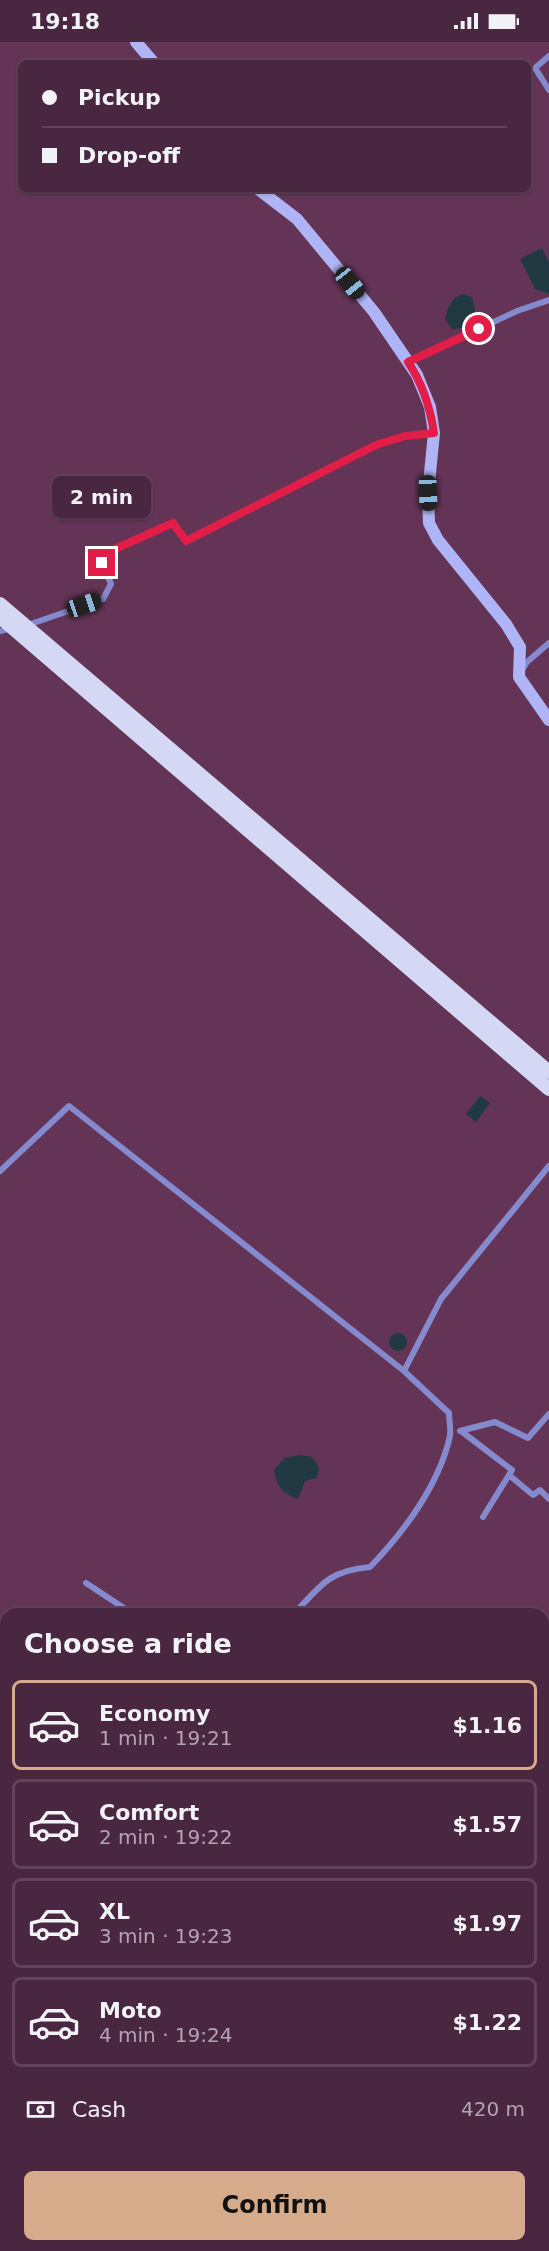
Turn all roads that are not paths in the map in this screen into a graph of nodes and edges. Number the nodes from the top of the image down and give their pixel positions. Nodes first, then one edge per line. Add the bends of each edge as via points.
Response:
1 (136, 42) edge
2 (549, 56) edge
3 (151, 60) edge
4 (549, 90) edge
5 (262, 192) edge
6 (549, 300) edge
7 (408, 362) junction
8 (434, 433) junction
9 (0, 604) edge
10 (0, 617) edge
11 (13, 628) edge
12 (549, 644) edge
13 (519, 676) junction
14 (549, 720) edge
15 (549, 1072) edge
16 (549, 1089) edge
17 (549, 1166) edge
18 (0, 1171) edge
19 (404, 1371) junction
20 (549, 1414) edge
21 (461, 1431) junction
22 (450, 1434) junction
23 (508, 1475) junction
24 (549, 1499) edge
25 (483, 1517) dead end
26 (87, 1583) dead end
27 (124, 1608) edge
28 (300, 1608) edge

1 - 3 street
2 - 4 street via 535,68
5 - 7 street via 304,227 374,312
6 - 7 street via 517,310
7 - 8 street via 430,406
8 - 11 street via 376,445 186,541 173,523 108,552 102,563 111,584 104,599
8 - 13 street via 429,523 520,646
9 - 11 main road
10 - 11 main road
11 - 15 main road
11 - 16 main road
12 - 13 street via 526,662
13 - 14 street
17 - 19 street via 441,1299
18 - 19 street via 69,1106
19 - 22 street via 449,1413
20 - 21 street via 528,1438 495,1422
21 - 22 street
21 - 23 street via 512,1470
22 - 28 street via 435,1478 392,1545 370,1567 350,1569 327,1578
23 - 24 street via 533,1495 540,1490
23 - 25 street
26 - 27 street

